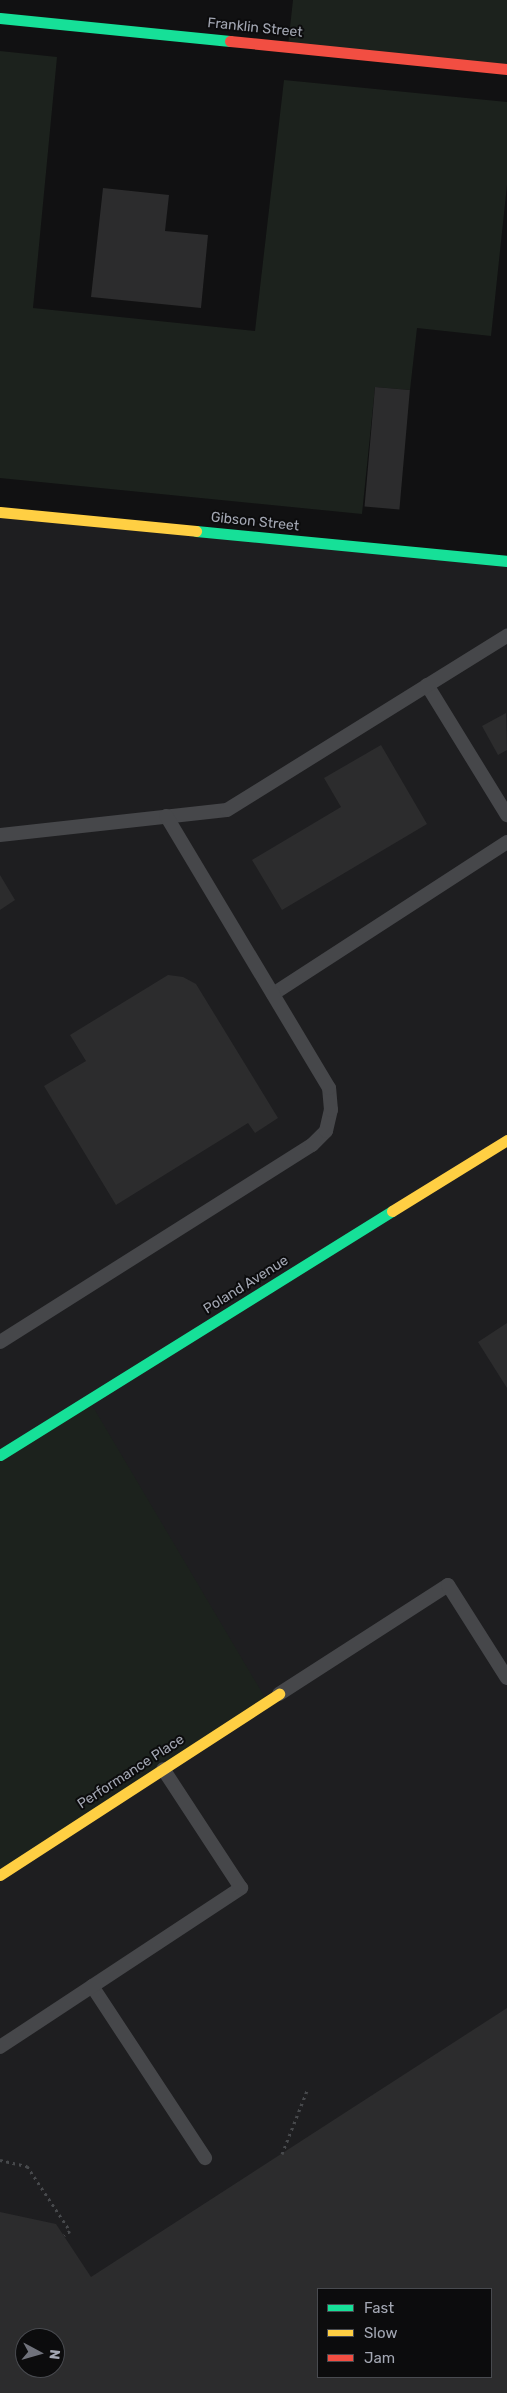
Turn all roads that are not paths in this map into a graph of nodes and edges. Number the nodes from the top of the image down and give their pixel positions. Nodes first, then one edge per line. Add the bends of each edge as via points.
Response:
1 (0, 18) edge
2 (507, 69) edge
3 (0, 512) edge
4 (507, 561) edge
5 (507, 636) edge
6 (427, 685) junction
7 (507, 815) edge
8 (166, 816) junction
9 (0, 835) edge
10 (507, 842) edge
11 (273, 994) junction
12 (507, 1140) edge
13 (0, 1342) edge
14 (0, 1455) edge
15 (507, 1678) edge
16 (279, 1694) joint
17 (163, 1769) junction
18 (0, 1875) edge
19 (92, 1986) junction
20 (0, 2047) edge
21 (205, 2158) dead end

1 - 2 street, Franklin Street
3 - 4 street, Gibson Street
5 - 6 lane
6 - 7 lane
6 - 8 lane via 227,810
8 - 9 lane
8 - 11 lane
10 - 11 lane
11 - 13 lane via 329,1088 331,1110 326,1131 312,1145
12 - 14 street, Poland Avenue
15 - 16 lane via 448,1585
16 - 17 street, Performance Place
17 - 18 street, Performance Place
17 - 19 lane via 241,1888
19 - 20 lane
19 - 21 lane

